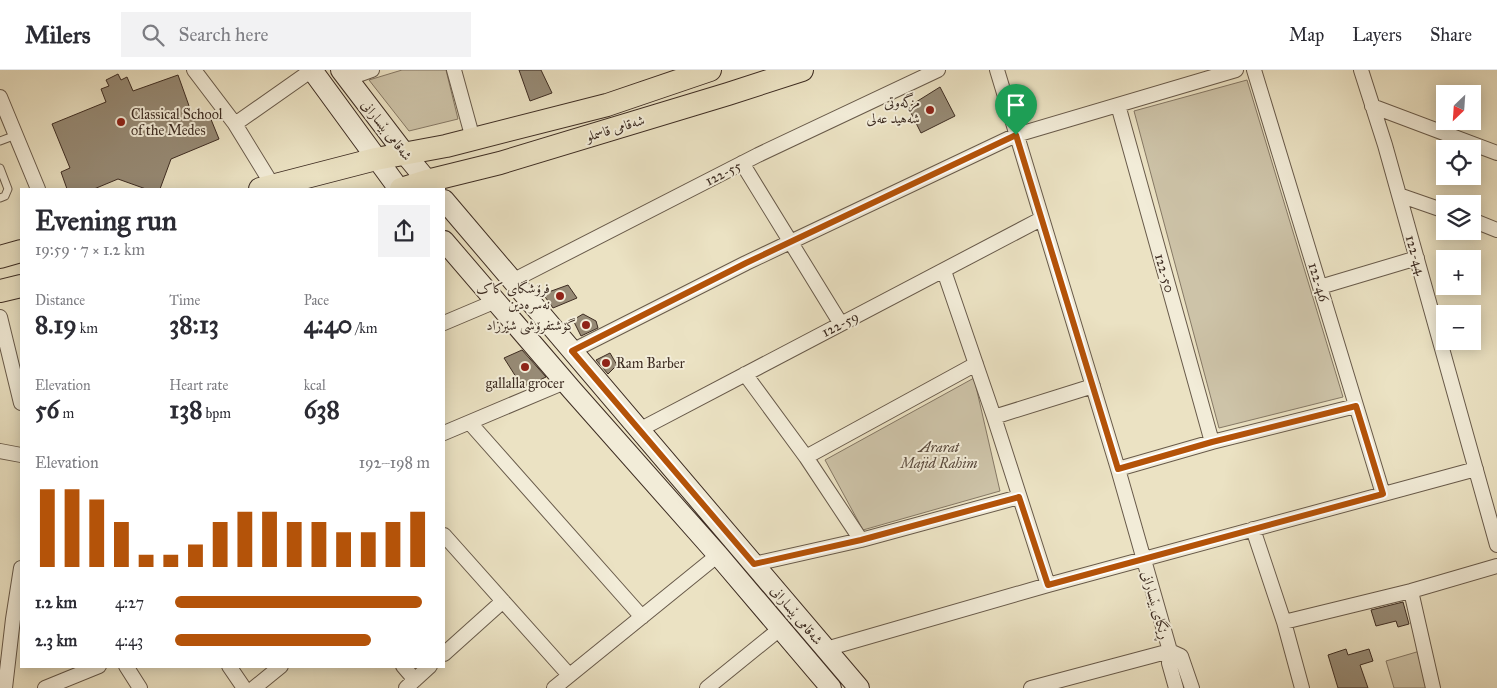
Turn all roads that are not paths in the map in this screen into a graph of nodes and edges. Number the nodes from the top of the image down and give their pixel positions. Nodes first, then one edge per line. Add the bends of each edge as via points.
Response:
1 (194, 70) edge
2 (312, 70) edge
3 (372, 70) edge
4 (454, 70) edge
5 (802, 70) edge
6 (938, 70) edge
7 (997, 70) edge
8 (1236, 70) edge
9 (1254, 70) edge
10 (1361, 70) edge
11 (704, 71) edge
12 (344, 74) edge
13 (0, 97) edge
14 (1118, 104) junction
15 (1372, 106) junction
16 (235, 124) junction
17 (16, 135) junction
18 (1016, 135) junction
19 (473, 139) junction
20 (0, 141) edge
21 (1497, 153) edge
22 (405, 154) junction
23 (376, 160) junction
24 (742, 163) junction
25 (1, 171) edge
26 (431, 185) edge
27 (267, 187) edge
28 (38, 188) edge
29 (399, 188) edge
30 (408, 188) edge
31 (1399, 195) junction
32 (0, 198) edge
33 (445, 201) edge
34 (1436, 208) edge
35 (1041, 219) junction
36 (1481, 224) edge
37 (1497, 230) edge
38 (445, 242) edge
39 (791, 242) junction
40 (20, 251) edge
41 (0, 257) edge
42 (1417, 258) junction
43 (944, 271) junction
44 (512, 281) junction
45 (20, 286) edge
46 (1320, 287) junction
47 (0, 291) edge
48 (496, 301) junction
49 (0, 317) edge
50 (445, 323) edge
51 (841, 324) junction
52 (572, 351) junction
53 (976, 364) junction
54 (745, 374) junction
55 (565, 382) junction
56 (1093, 386) junction
57 (20, 396) edge
58 (1356, 406) junction
59 (994, 417) junction
60 (470, 423) junction
61 (639, 430) junction
62 (445, 433) edge
63 (1212, 442) junction
64 (0, 451) edge
65 (20, 454) edge
66 (806, 456) junction
67 (1118, 469) junction
68 (1476, 469) junction
69 (1383, 494) junction
70 (1019, 497) junction
71 (1253, 529) junction
72 (445, 536) edge
73 (861, 540) junction
74 (1497, 545) edge
75 (718, 555) junction
76 (1142, 559) junction
77 (754, 564) junction
78 (1497, 566) edge
79 (20, 582) edge
80 (1048, 585) junction
81 (776, 590) junction
82 (1411, 591) junction
83 (19, 596) edge
84 (503, 601) junction
85 (759, 603) junction
86 (642, 618) junction
87 (1284, 622) junction
88 (781, 628) junction
89 (826, 649) junction
90 (1170, 652) junction
91 (445, 653) edge
92 (93, 668) edge
93 (127, 668) edge
94 (230, 668) edge
95 (279, 668) edge
96 (404, 668) edge
97 (428, 668) edge
98 (569, 675) junction
99 (410, 684) edge
100 (4, 688) edge
101 (45, 688) edge
102 (140, 688) edge
103 (244, 688) edge
104 (254, 688) edge
105 (554, 688) edge
106 (707, 688) edge
107 (831, 688) edge
108 (859, 688) edge
109 (1032, 688) edge
110 (1176, 688) edge
111 (1192, 688) edge
112 (1302, 688) edge
113 (1433, 688) edge

1 - 16 street
2 - 16 street
2 - 23 main road, شەقامی بێسارانی
3 - 12 street
4 - 19 street
5 - 26 main road, شەقامی قاسملو
6 - 24 street, 122-55
7 - 18 street, ڕێگای بێسارانی
8 - 14 street
9 - 46 street, 122-46
10 - 15 street, 122-44
11 - 19 main road, شەقامی قاسملو via 606,105
12 - 22 main road, شەقامی بێسارانی
13 - 17 street
14 - 18 street
14 - 63 street, 122-50
15 - 21 street
15 - 31 street, 122-44
16 - 27 street
17 - 20 lane
17 - 28 street
18 - 35 street, ڕێگای بێسارانی
18 - 39 street
19 - 22 main road, شەقامی قاسملو
22 - 23 main road, شەقامی قاسملو
22 - 26 main road, شەقامی بێسارانی
23 - 27 main road, شەقامی قاسملو
23 - 29 main road, شەقامی بێسارانی
24 - 39 street
24 - 44 street, 122-55
25 - 32 lane via 8,189
26 - 30 main road, شەقامی قاسملو
31 - 34 street
31 - 42 street, 122-44
33 - 44 main road, شەقامی بێسارانی
35 - 43 street, 122-59
35 - 56 street, ڕێگای بێسارانی
36 - 37 street
38 - 48 main road, شەقامی بێسارانی
39 - 51 street
39 - 52 street
40 - 41 main road
42 - 46 street
42 - 68 street, 122-44
43 - 51 street, 122-59
43 - 53 street
44 - 52 main road, شەقامی بێسارانی
45 - 47 main road
46 - 58 street, 122-46
48 - 50 street
48 - 55 main road, شەقامی بێسارانی
49 - 57 street
51 - 54 street, 122-59
52 - 61 main road, شەقامی بێسارانی
53 - 59 street
53 - 66 street
54 - 61 street, 122-59
54 - 66 street
55 - 60 street
55 - 75 main road, شەقامی بێسارانی
56 - 59 street
56 - 67 street, ڕێگای بێسارانی
58 - 63 street
58 - 69 street, 122-46
59 - 70 street
60 - 62 street
60 - 86 street
61 - 77 main road, شەقامی بێسارانی
63 - 67 street
64 - 65 street
66 - 73 street
67 - 76 street, ڕێگای بێسارانی
68 - 69 street
68 - 74 street, 122-44
69 - 71 street
70 - 73 street
70 - 80 street
71 - 76 street
71 - 87 street
72 - 84 street
73 - 77 street
75 - 85 main road, شەقامی بێسارانی
75 - 86 street
76 - 80 street
76 - 90 street, ڕێگای بێسارانی
77 - 81 main road, شەقامی بێسارانی
78 - 82 street
79 - 83 street
80 - 89 street
81 - 85 main road
81 - 89 main road, شەقامی بێسارانی
82 - 87 street
82 - 113 street
83 - 100 street
84 - 91 street
84 - 98 street
85 - 88 main road, شەقامی بێسارانی
86 - 98 street
87 - 112 street
88 - 106 street
88 - 107 main road, شەقامی بێسارانی
89 - 108 main road, شەقامی بێسارانی
90 - 109 street
90 - 110 street, ڕێگای بێسارانی via 1169,663
90 - 111 street, ڕێگای بێسارانی via 1181,656
92 - 101 street
93 - 102 street
94 - 103 street
95 - 104 street
96 - 99 street
97 - 99 street
98 - 105 street

